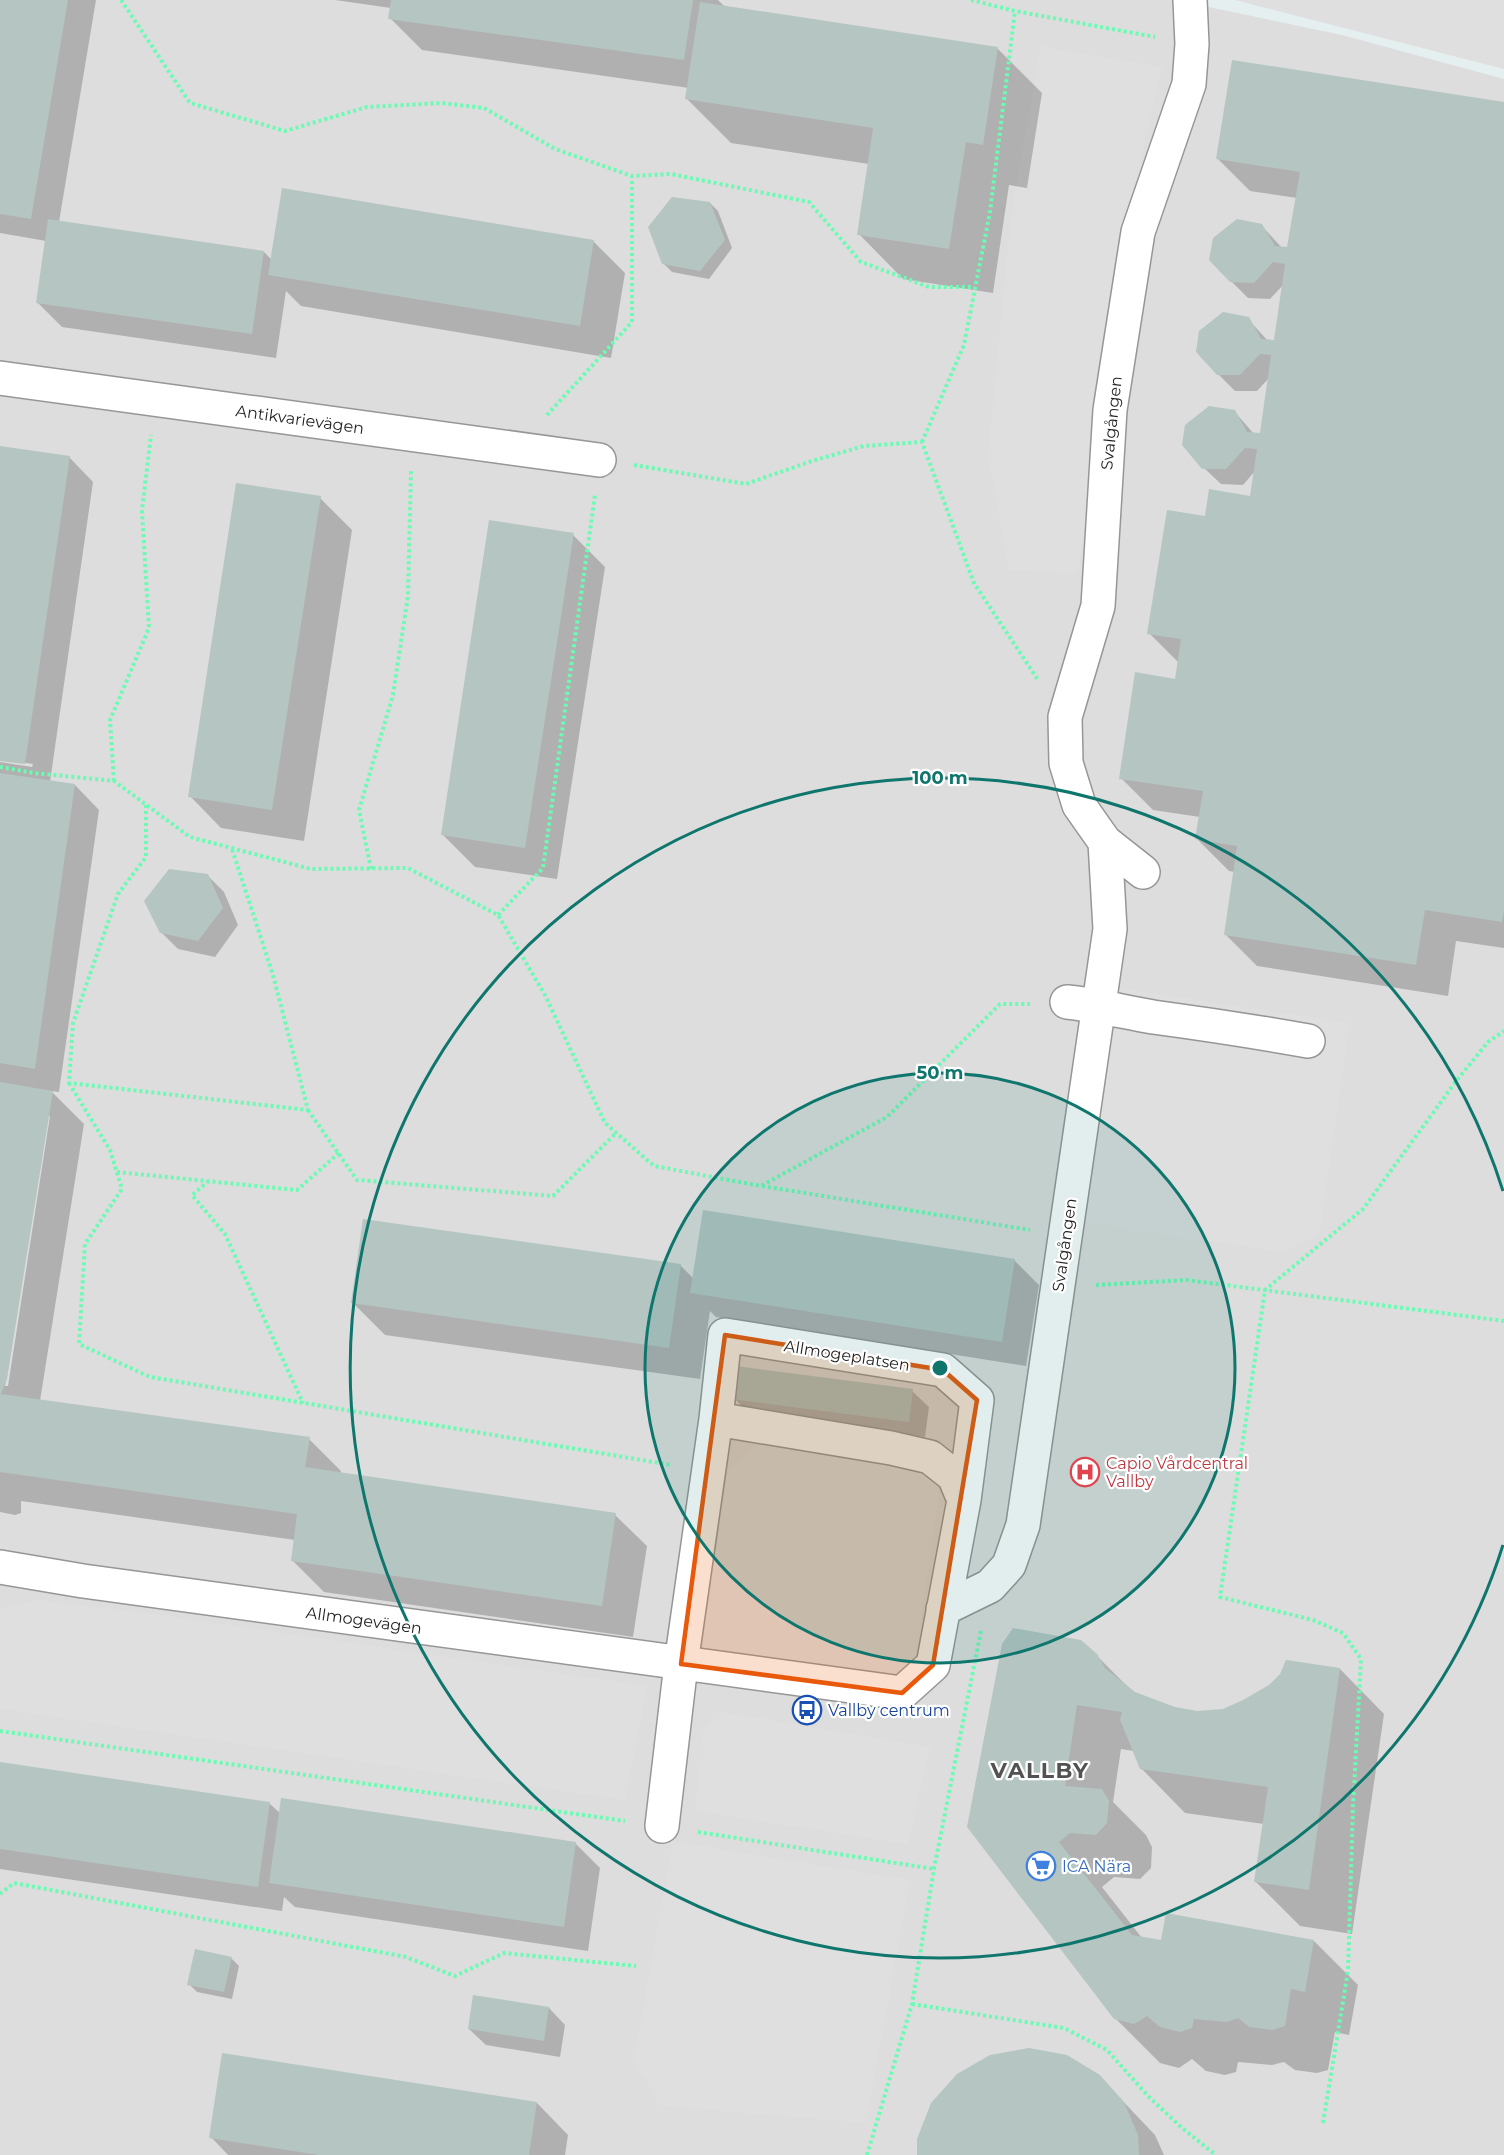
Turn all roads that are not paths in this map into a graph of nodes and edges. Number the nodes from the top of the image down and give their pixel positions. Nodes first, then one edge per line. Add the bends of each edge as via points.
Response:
1 (1190, 0) edge
2 (0, 378) edge
3 (599, 460) road end
4 (1105, 842) junction
5 (1143, 872) dead end
6 (1083, 1004) junction
7 (1308, 1041) dead end
8 (716, 1419) junction
9 (964, 1500) junction
10 (0, 1567) edge
11 (47, 1576) junction
12 (0, 1593) edge
13 (943, 1609) junction
14 (681, 1664) junction
15 (662, 1826) road end

1 - 4 street, Svalgången via 1189,84 1138,232 1110,410 1098,606 1065,717 1066,763 1079,805
2 - 3 street, Antikvarievägen
4 - 5 street, Svalgången
4 - 6 street, Svalgången via 1110,929
6 - 7 street
6 - 13 street, Svalgången via 1059,1279 1023,1526 1009,1565 990,1586
8 - 9 street via 930,1457 954,1476
8 - 9 street, Allmogeplatsen via 725,1335 943,1370 977,1400
8 - 14 street, Allmogeplatsen
9 - 13 street, Allmogeplatsen
10 - 11 street, Allmogevägen
11 - 12 street, Allmogevägen
11 - 14 street, Allmogevägen
13 - 14 street, Allmogeplatsen via 933,1665 902,1693
14 - 15 street, Allmogeplatsen

